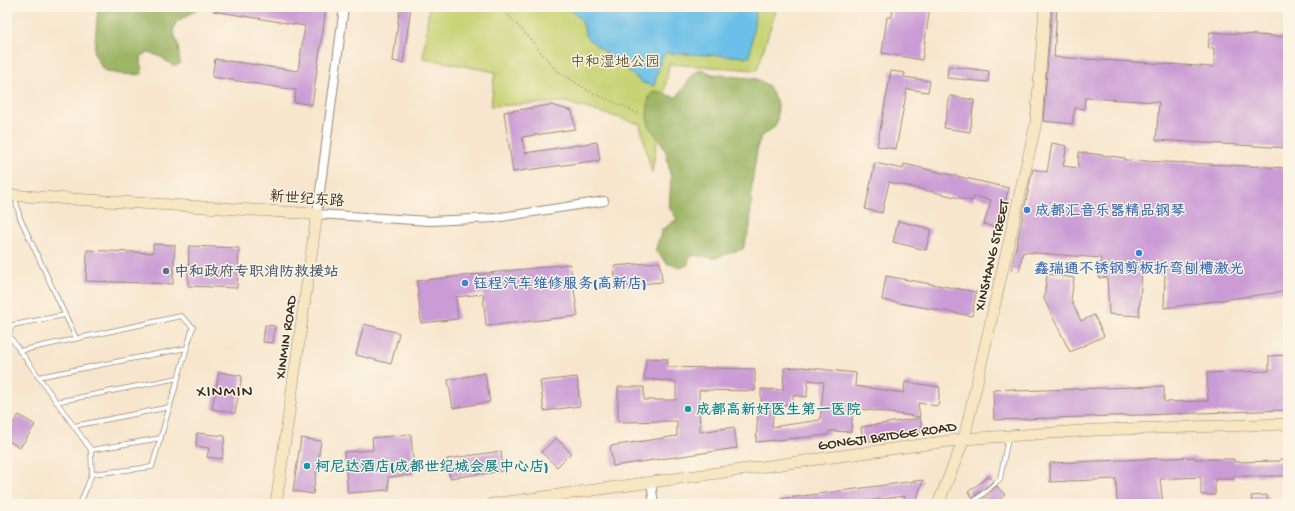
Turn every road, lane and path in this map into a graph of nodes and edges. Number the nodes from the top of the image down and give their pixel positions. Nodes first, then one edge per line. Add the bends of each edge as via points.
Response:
1 (344, 7) edge
2 (500, 7) edge
3 (1045, 7) edge
4 (640, 114) dead end
5 (11, 195) edge
6 (604, 201) dead end
7 (317, 214) junction
8 (65, 315) junction
9 (76, 338) junction
10 (187, 348) junction
11 (19, 351) junction
12 (38, 377) junction
13 (178, 378) junction
14 (56, 402) junction
15 (170, 407) junction
16 (1288, 424) edge
17 (74, 426) junction
18 (1009, 436) junction
19 (161, 438) junction
20 (964, 439) junction
21 (91, 450) junction
22 (92, 474) junction
23 (651, 483) junction
24 (80, 504) edge
25 (276, 504) edge
26 (492, 504) edge
27 (654, 504) edge
28 (938, 504) edge
29 (971, 504) edge

1 - 7 street, XINMIN ROAD
2 - 4 path via 556,70 587,90
3 - 20 main road, XINSHANG STREET via 1036,123
5 - 7 main road, 新世纪东路
5 - 8 lane
6 - 7 street, 新世纪东路 via 495,218 430,221
7 - 25 main road, XINMIN ROAD
8 - 9 lane
8 - 11 lane via 13,325 8,334
9 - 10 lane via 181,316 193,327
9 - 11 lane
10 - 12 lane
10 - 13 lane
11 - 12 lane
12 - 14 lane
13 - 14 lane
13 - 15 lane
14 - 17 lane
15 - 17 lane
15 - 19 lane
16 - 18 main road, GONGJI BRIDGE ROAD via 1096,430
17 - 21 lane
18 - 20 main road, GONGJI BRIDGE ROAD
18 - 29 lane via 1000,479
19 - 21 lane
19 - 22 lane via 152,467
20 - 23 main road, GONGJI BRIDGE ROAD
20 - 28 main road, XINSHANG STREET
21 - 22 lane
22 - 24 lane
23 - 26 main road, GONGJI BRIDGE ROAD
23 - 27 street

